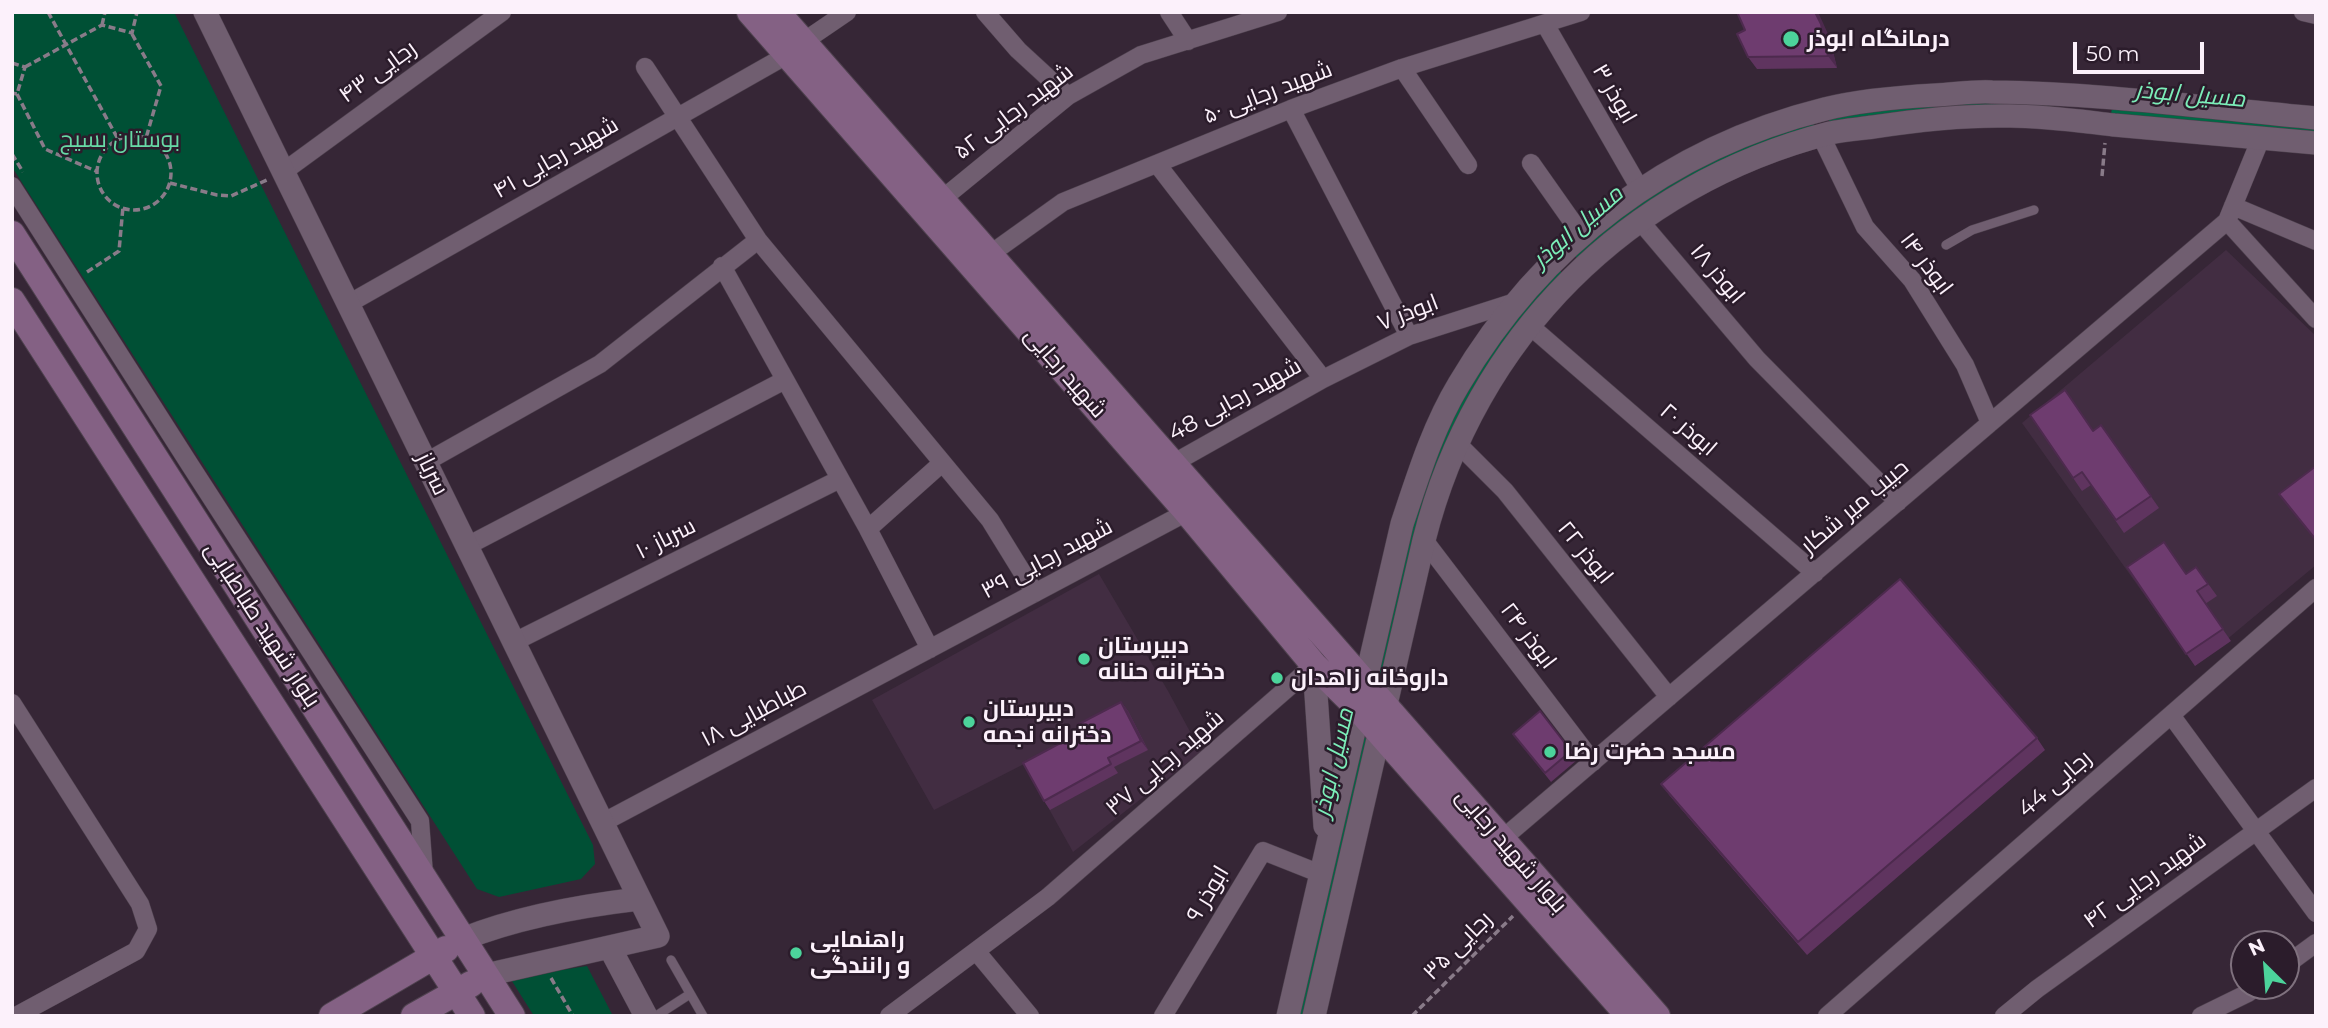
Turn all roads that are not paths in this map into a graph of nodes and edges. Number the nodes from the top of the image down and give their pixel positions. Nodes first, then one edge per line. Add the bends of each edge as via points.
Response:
1 (205, 12) edge
2 (502, 12) edge
3 (750, 12) edge
4 (777, 12) edge
5 (846, 12) edge
6 (985, 12) edge
7 (1169, 12) edge
8 (1278, 12) edge
9 (2303, 12) edge
10 (1574, 13) edge
11 (2316, 15) edge
12 (1545, 24) junction
13 (1188, 41) junction
14 (795, 48) junction
15 (645, 67) dead end
16 (1402, 68) junction
17 (1068, 96) junction
18 (1291, 109) junction
19 (678, 117) junction
20 (2316, 118) edge
21 (1821, 136) junction
22 (2261, 138) junction
23 (2316, 144) edge
24 (1157, 163) junction
25 (1531, 163) dead end
26 (1468, 164) dead end
27 (283, 172) junction
28 (12, 186) edge
29 (1640, 189) junction
30 (941, 200) junction
31 (2034, 210) dead end
32 (2230, 214) junction
33 (1640, 221) junction
34 (12, 234) edge
35 (1581, 234) junction
36 (758, 240) junction
37 (2316, 241) edge
38 (1946, 246) dead end
39 (989, 255) junction
40 (722, 266) junction
41 (12, 301) edge
42 (1515, 302) junction
43 (348, 304) junction
44 (2316, 318) edge
45 (1529, 325) junction
46 (1409, 336) junction
47 (1323, 379) junction
48 (785, 380) junction
49 (1990, 423) junction
50 (1458, 444) junction
51 (426, 462) junction
52 (942, 463) junction
53 (1172, 464) junction
54 (840, 479) junction
55 (1898, 502) junction
56 (1187, 512) junction
57 (868, 529) junction
58 (1424, 540) junction
59 (467, 546) junction
60 (1815, 573) junction
61 (2315, 590) edge
62 (1035, 593) junction
63 (514, 642) junction
64 (930, 649) junction
65 (1314, 665) junction
66 (1669, 697) junction
67 (12, 704) edge
68 (1372, 709) junction
69 (2171, 715) junction
70 (1593, 762) junction
71 (2316, 788) edge
72 (602, 822) junction
73 (2255, 832) junction
74 (1502, 840) junction
75 (1324, 863) junction
76 (425, 880) junction
77 (639, 899) junction
78 (2312, 902) edge
79 (463, 939) junction
80 (2316, 943) edge
81 (610, 948) junction
82 (976, 951) junction
83 (2300, 955) edge
84 (433, 957) junction
85 (671, 960) dead end
86 (486, 975) junction
87 (457, 992) junction
88 (690, 994) junction
89 (2234, 1000) edge
90 (1319, 1014) edge
91 (16, 1016) edge
92 (332, 1016) edge
93 (414, 1016) edge
94 (472, 1016) edge
95 (512, 1016) edge
96 (646, 1016) edge
97 (656, 1016) edge
98 (703, 1016) edge
99 (889, 1016) edge
100 (1030, 1016) edge
101 (1163, 1016) edge
102 (1288, 1016) edge
103 (1629, 1016) edge
104 (1657, 1016) edge
105 (1827, 1016) edge
106 (2004, 1016) edge
107 (2201, 1016) edge

1 - 27 street, سرباز
2 - 27 street, رجایی ۴۳
3 - 14 main road, شهید رجایی
4 - 14 main road, شهید رجایی
5 - 14 street, شهید رجایی ۴۱
6 - 17 street
7 - 13 street
8 - 13 street, شهید رجایی ۵۲
9 - 11 street
10 - 12 street, شهید رجایی ۵۰
12 - 16 street, شهید رجایی ۵۰
12 - 29 street, ابوذر ۳
13 - 17 street, شهید رجایی ۵۲ via 1141,55
14 - 19 street, شهید رجایی ۴۱
14 - 30 main road, شهید رجایی
14 - 56 main road, شهید رجایی
15 - 19 street
16 - 18 street, شهید رجایی ۵۰
16 - 26 street
17 - 30 street, شهید رجایی ۵۲
18 - 24 street, شهید رجایی ۵۰
18 - 46 street
19 - 36 street
19 - 43 street, شهید رجایی ۴۱
20 - 29 street via 2070,96 1990,92 1906,97 1827,108 1760,128 1704,152
21 - 22 street via 1909,121 2010,116
21 - 33 street via 1715,174
21 - 49 street, ابوذر ۱۴ via 1865,227 1912,280 1965,365
22 - 23 street
22 - 32 street
24 - 39 street, شهید رجایی ۵۰ via 1063,202
24 - 47 street
25 - 35 street
27 - 43 street, سرباز
28 - 76 street via 421,821
29 - 35 street
30 - 39 main road, شهید رجایی
31 - 38 lane via 1972,230
32 - 37 street
32 - 44 street
32 - 49 street, حبیب میر شکار
33 - 45 street via 1593,256
33 - 55 street, ابوذر ۱۸ via 1757,359
34 - 76 main road, بلوار شهید طباطبایی
35 - 42 street
36 - 40 street
36 - 52 street
39 - 53 main road, شهید رجایی
40 - 48 street
40 - 51 street via 600,364
41 - 84 main road, بلوار شهید طباطبایی
42 - 46 street, ابوذر ۷
42 - 68 street via 1459,384 1425,455 1402,524
43 - 51 street, سرباز
45 - 50 street via 1480,397
45 - 60 street, ابوذر ۲۰
46 - 47 street, ابوذر ۷
47 - 53 street, شهید رجایی 48
48 - 54 street
48 - 59 street
49 - 55 street, حبیب میر شکار
50 - 58 street
50 - 66 street, ابوذر ۲۲ via 1504,491
51 - 59 street, سرباز
52 - 57 street
52 - 62 street via 990,520
53 - 68 main road, شهید رجایی
54 - 57 street
54 - 63 street, سرباز ۱۰
55 - 60 street, حبیب میر شکار
56 - 62 street, شهید رجایی ۳۹
56 - 65 main road, شهید رجایی
57 - 64 street
58 - 68 street
58 - 70 street, ابوذر ۲۴
59 - 63 street, سرباز
60 - 66 street, حبیب میر شکار
61 - 69 street, رجایی 44
62 - 64 street, شهید رجایی ۳۹
63 - 72 street, سرباز
64 - 72 street, طباطبایی ۱۸
65 - 68 main road, شهید رجایی
65 - 75 street
65 - 82 street, شهید رجایی ۳۷ via 1048,897
66 - 70 street, حبیب میر شکار
67 - 91 street via 140,904 148,929 136,951
68 - 74 main road, بلوار شهید رجایی
68 - 75 street
68 - 90 street
68 - 103 main road, بلوار شهید رجایی via 1528,901
69 - 73 street
69 - 105 street, رجایی 44
70 - 74 street, حبیب میر شکار
71 - 73 street, شهید رجایی ۴۲
72 - 77 street, سرباز
73 - 78 street
73 - 106 street, شهید رجایی ۴۲
74 - 104 main road, بلوار شهید رجایی
75 - 101 street, ابوذر ۹ via 1263,850
75 - 102 street
76 - 79 main road, بلوار شهید طباطبایی
77 - 79 street via 592,904
77 - 81 street, سرباز via 658,936
79 - 84 main road
79 - 86 main road, بلوار شهید طباطبایی
80 - 83 street
81 - 86 street
81 - 96 street
82 - 99 street, شهید رجایی ۳۷
82 - 100 street
84 - 87 main road, بلوار شهید طباطبایی
84 - 92 main road
85 - 88 lane
86 - 87 main road
86 - 95 main road, بلوار شهید طباطبایی
87 - 93 main road
87 - 94 main road, بلوار شهید طباطبایی
88 - 97 lane
88 - 98 lane
89 - 107 street

